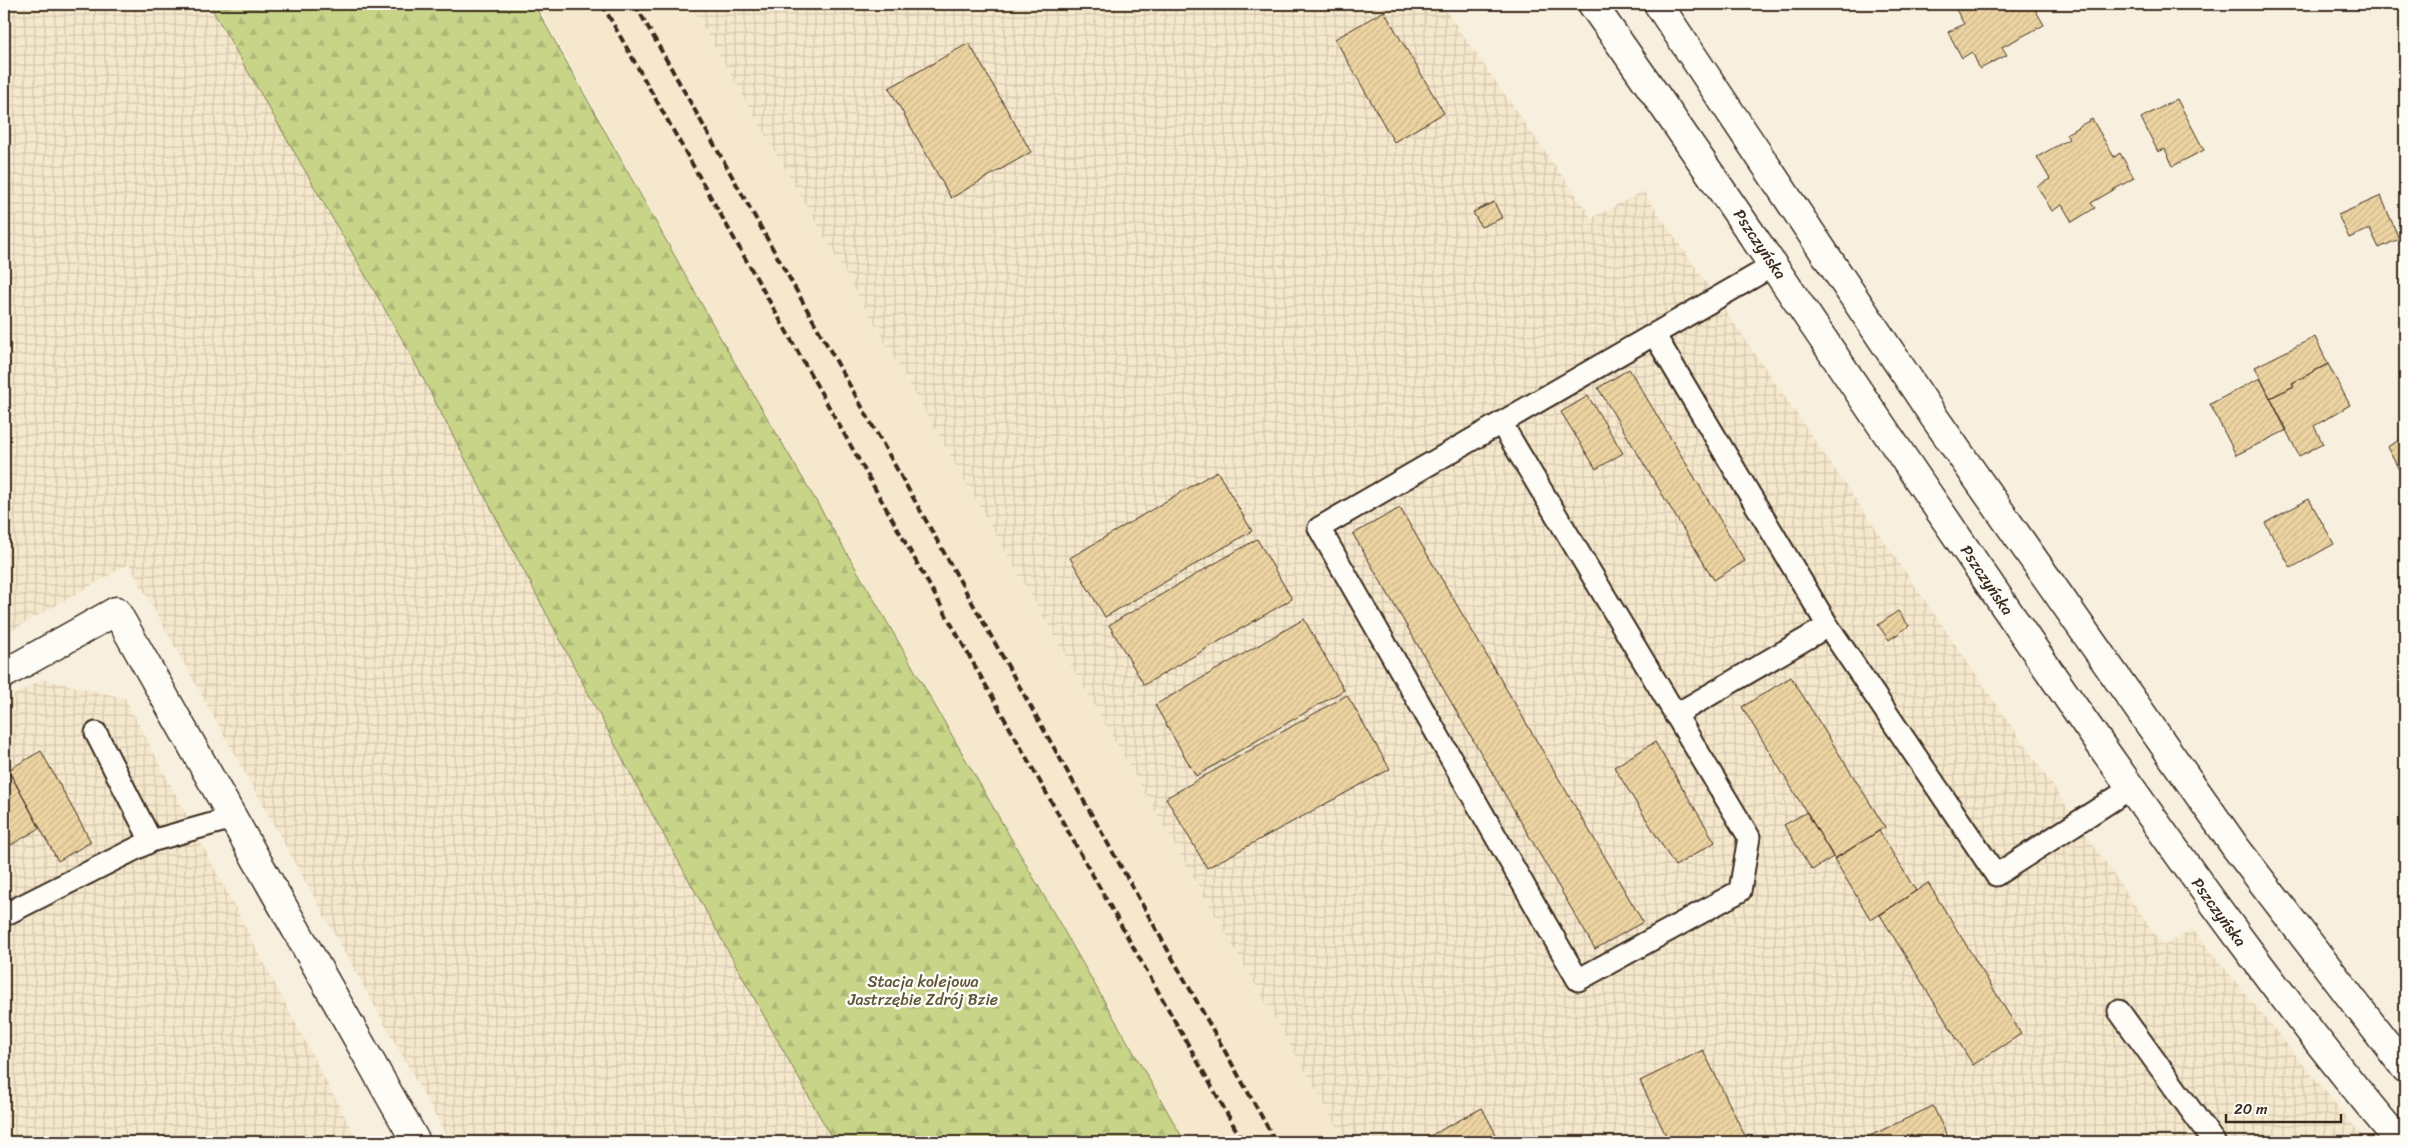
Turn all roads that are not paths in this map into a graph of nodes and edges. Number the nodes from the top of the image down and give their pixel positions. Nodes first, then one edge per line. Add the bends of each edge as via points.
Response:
1 (1592, 4) edge
2 (1658, 4) edge
3 (1774, 265) junction
4 (1654, 334) junction
5 (1500, 423) junction
6 (1828, 626) junction
7 (4, 674) edge
8 (1675, 714) junction
9 (96, 733) dead end
10 (2131, 788) junction
11 (233, 818) junction
12 (151, 841) junction
13 (4, 915) edge
14 (2119, 1011) dead end
15 (2405, 1068) edge
16 (416, 1142) edge
17 (2214, 1142) edge
18 (2400, 1142) edge

1 - 3 main road, Pszczyńska
2 - 15 main road via 1934,417 2236,848
3 - 4 lane
3 - 10 main road, Pszczyńska
4 - 5 lane
4 - 6 lane
5 - 8 lane
5 - 8 lane via 1319,528 1578,980 1740,890 1749,837
6 - 8 lane
6 - 10 lane via 1996,875
7 - 11 main road via 116,611
9 - 12 lane
10 - 18 main road, Pszczyńska via 2236,936
11 - 12 lane
11 - 16 main road
12 - 13 lane
14 - 17 lane

